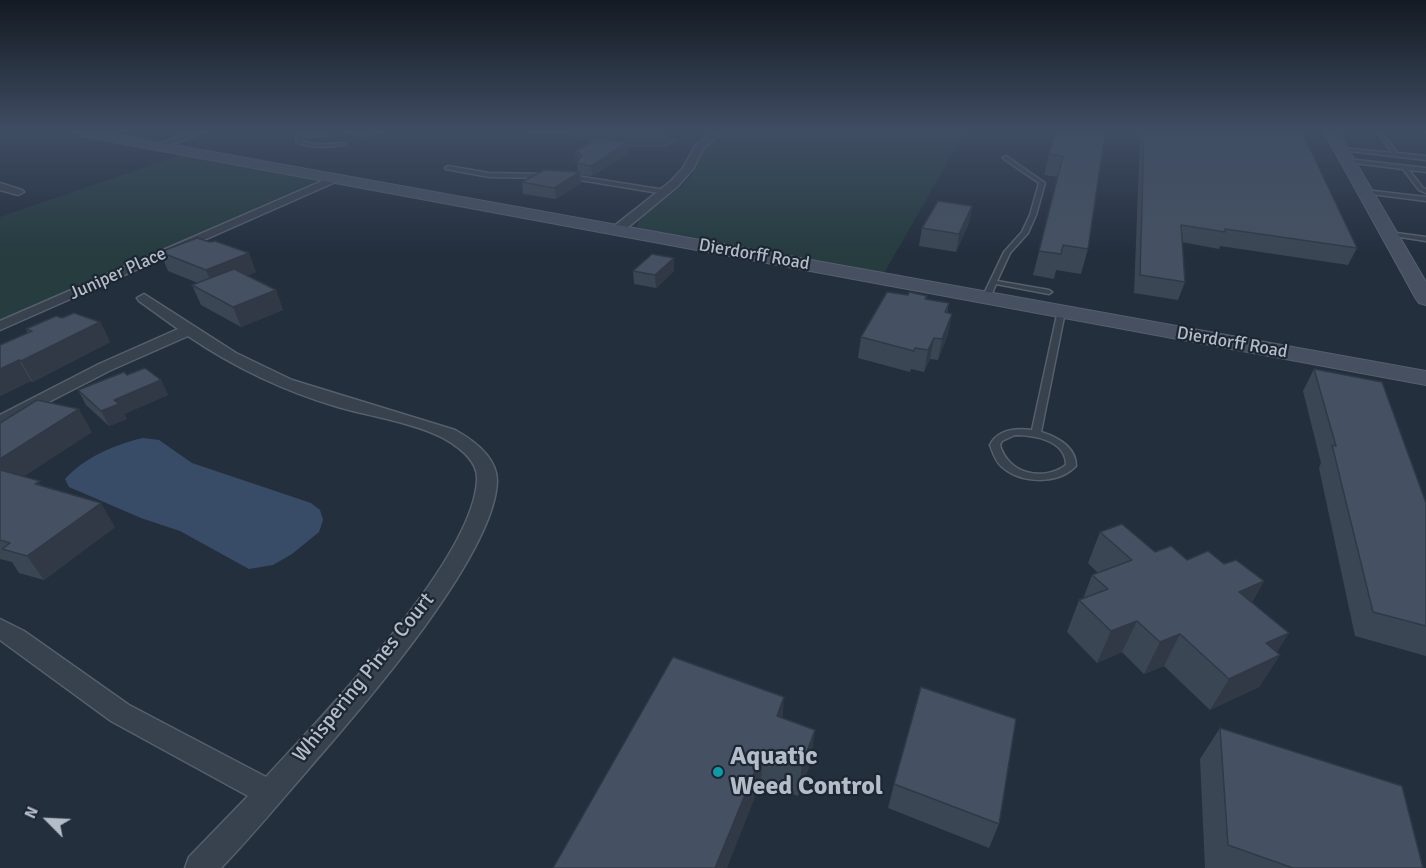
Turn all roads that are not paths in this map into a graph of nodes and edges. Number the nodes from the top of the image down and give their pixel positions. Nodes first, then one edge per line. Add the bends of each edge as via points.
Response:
1 (306, 173) edge
2 (474, 173) edge
3 (684, 173) edge
4 (1027, 173) edge
5 (1354, 173) edge
6 (1408, 173) edge
7 (548, 176) edge
8 (564, 176) edge
9 (336, 178) junction
10 (0, 186) edge
11 (1426, 191) edge
12 (18, 192) dead end
13 (665, 192) junction
14 (1365, 192) junction
15 (1426, 199) edge
16 (616, 230) junction
17 (1389, 234) junction
18 (1426, 239) edge
19 (990, 290) junction
20 (1049, 292) dead end
21 (144, 298) dead end
22 (1426, 299) edge
23 (1061, 312) junction
24 (0, 326) edge
25 (188, 330) junction
26 (1426, 378) edge
27 (0, 422) edge
28 (1036, 433) junction
29 (0, 628) edge
30 (269, 793) junction
31 (200, 868) edge

1 - 9 street, Dierdorff Road
2 - 7 lane
3 - 13 street
4 - 19 lane via 1042,183 1029,224 1007,252
5 - 14 street
6 - 11 lane
8 - 13 lane via 573,174
9 - 16 street, Dierdorff Road
9 - 24 street, Juniper Place
10 - 12 street
13 - 16 street
14 - 15 lane
14 - 17 street
16 - 19 street, Dierdorff Road
17 - 18 lane
17 - 22 street
19 - 20 lane
19 - 23 street, Dierdorff Road
21 - 25 street, Whispering Pines Court
23 - 26 street, Dierdorff Road
23 - 28 lane
25 - 27 street via 105,367
25 - 30 street, Whispering Pines Court via 240,362 287,384 441,430 476,454 487,479 480,514 424,607 362,688
28 - 28 lane via 1013,432 998,439 995,452 999,459 1030,476 1065,472 1071,466 1067,450
29 - 30 street via 120,713
30 - 31 street, Whispering Pines Court

